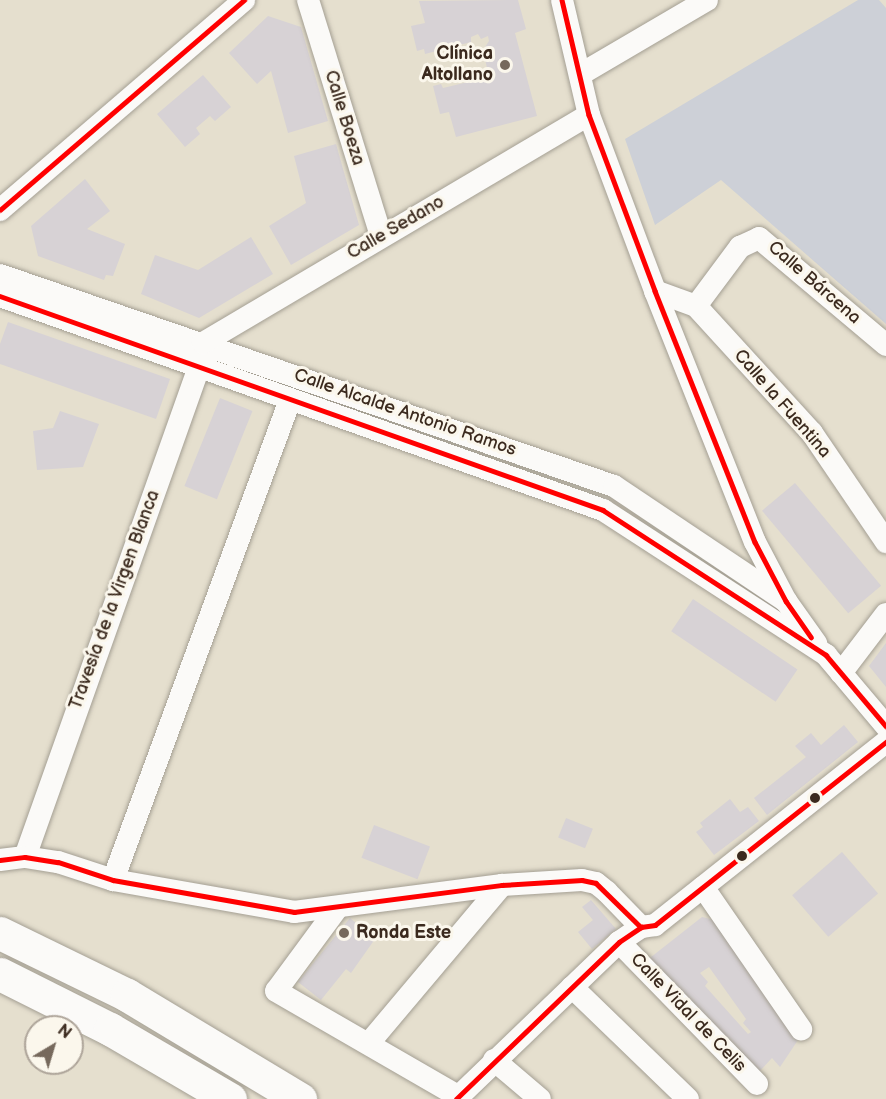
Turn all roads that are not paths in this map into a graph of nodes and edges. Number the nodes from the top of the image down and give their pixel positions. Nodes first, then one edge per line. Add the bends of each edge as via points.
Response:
1 (244, 0) edge
2 (308, 0) edge
3 (562, 0) edge
4 (707, 0) edge
5 (581, 74) junction
6 (589, 115) junction
7 (0, 210) edge
8 (381, 236) junction
9 (0, 275) edge
10 (655, 291) junction
11 (0, 296) edge
12 (696, 306) junction
13 (203, 343) junction
14 (886, 345) edge
15 (199, 367) junction
16 (290, 400) junction
17 (886, 542) edge
18 (786, 601) junction
19 (886, 614) edge
20 (826, 655) junction
21 (841, 673) junction
22 (886, 726) edge
23 (886, 742) edge
24 (25, 856) junction
25 (0, 860) edge
26 (113, 880) junction
27 (502, 885) junction
28 (703, 887) junction
29 (338, 907) junction
30 (641, 927) junction
31 (0, 933) edge
32 (619, 942) junction
33 (0, 974) edge
34 (572, 987) junction
35 (801, 1029) dead end
36 (369, 1043) junction
37 (494, 1060) junction
38 (758, 1084) dead end
39 (457, 1098) edge
40 (230, 1099) edge
41 (300, 1099) edge
42 (540, 1099) edge
43 (688, 1099) edge

1 - 7 street
2 - 8 street, Calle Boeza
3 - 5 street
4 - 5 street
5 - 6 street
6 - 8 street, Calle Sedano
6 - 10 street
8 - 13 street, Calle Sedano
9 - 13 street, Calle Alcalde Antonio Ramos
10 - 12 street, Calle la Fuentina
10 - 18 street via 755,542
11 - 15 street, Calle Alcalde Antonio Ramos
12 - 14 street, Calle Bárcena via 740,247 759,238
12 - 17 street, Calle la Fuentina via 812,433
13 - 15 street, Travesía de la Virgen Blanca
13 - 18 street, Calle Alcalde Antonio Ramos via 614,486
15 - 16 street, Calle Alcalde Antonio Ramos
15 - 24 street, Travesía de la Virgen Blanca
16 - 20 street, Calle Alcalde Antonio Ramos via 603,510
16 - 26 street
18 - 20 street
19 - 21 street
20 - 21 street, Calle Alcalde Antonio Ramos
21 - 22 street, Calle Alcalde Antonio Ramos
23 - 28 street
24 - 25 street
24 - 26 street
26 - 29 street via 294,912
27 - 29 street
27 - 30 street via 582,880 596,883
27 - 36 street
28 - 30 street via 655,925
28 - 35 street
29 - 36 street via 276,991
30 - 32 street
31 - 41 highway via 137,1001
32 - 34 street
32 - 38 street, Calle Vidal de Celis
33 - 40 highway via 110,1029
34 - 37 street
34 - 43 street
36 - 39 street
37 - 39 street
37 - 42 street

